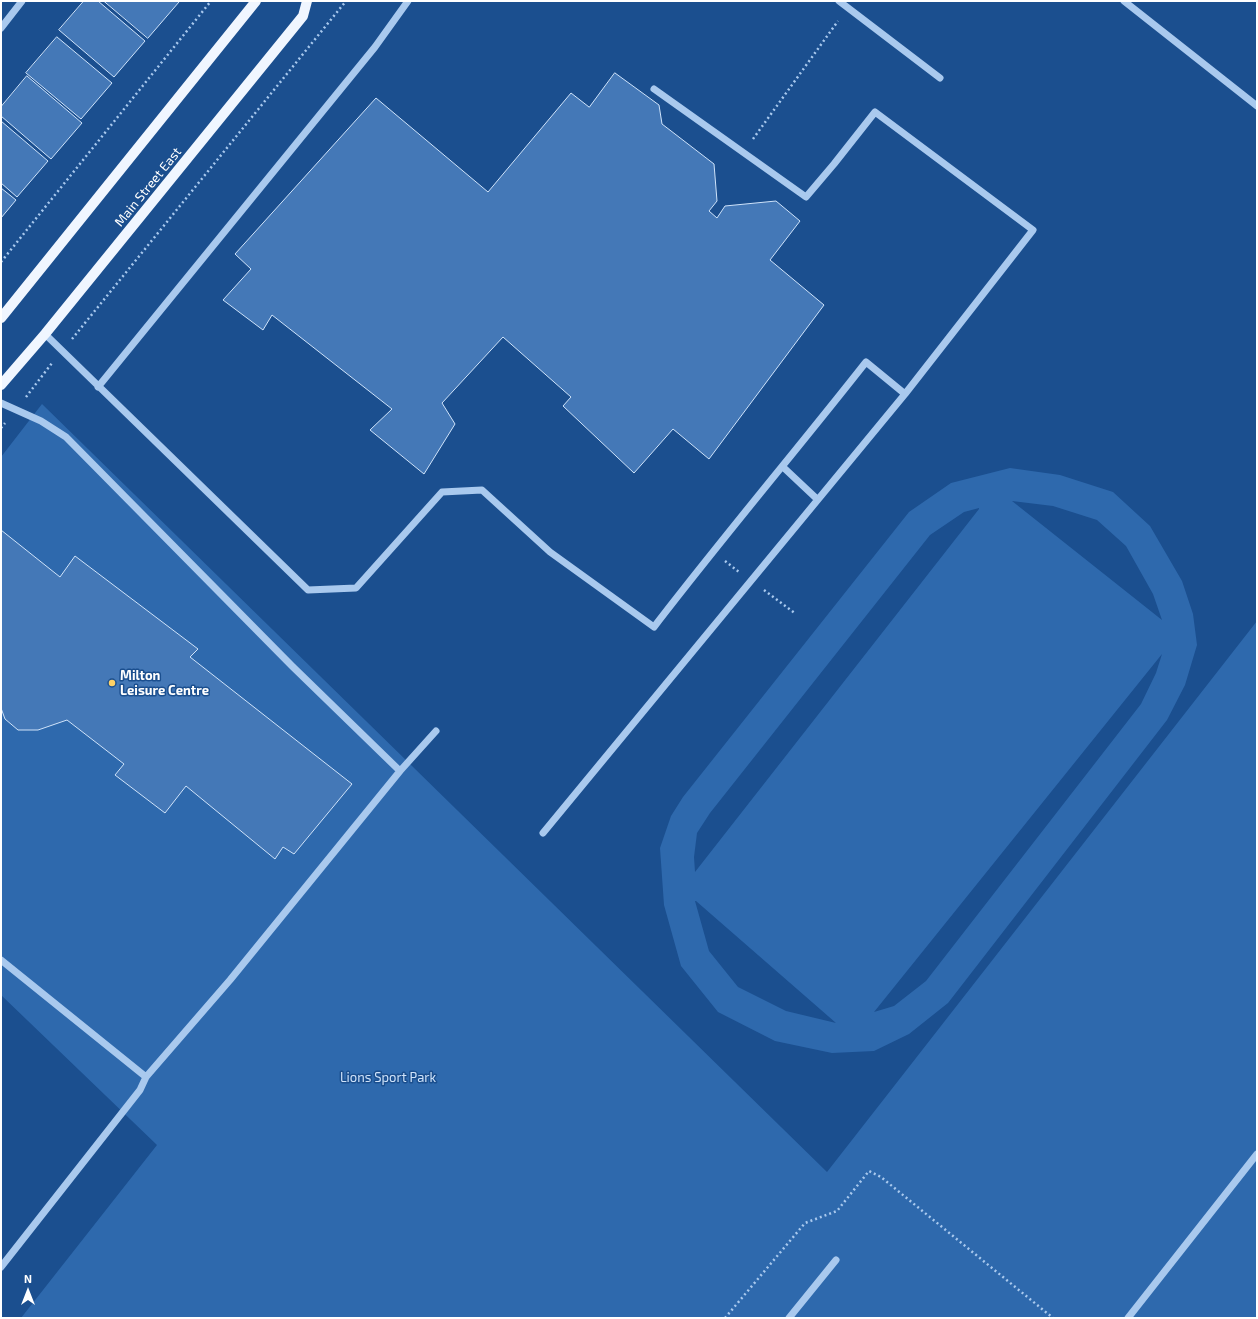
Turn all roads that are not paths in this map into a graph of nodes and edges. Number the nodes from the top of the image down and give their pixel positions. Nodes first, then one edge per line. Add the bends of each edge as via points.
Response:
1 (22, 1) edge
2 (256, 1) edge
3 (307, 1) edge
4 (408, 1) edge
5 (839, 1) edge
6 (1124, 1) edge
7 (1, 28) edge
8 (940, 78) dead end
9 (654, 90) dead end
10 (1257, 106) edge
11 (1, 318) edge
12 (45, 334) junction
13 (1, 385) edge
14 (98, 387) junction
15 (905, 394) junction
16 (1, 403) edge
17 (783, 467) junction
18 (816, 499) junction
19 (436, 731) dead end
20 (400, 771) junction
21 (543, 833) dead end
22 (1, 960) edge
23 (146, 1077) junction
24 (1257, 1154) edge
25 (836, 1260) dead end
26 (1, 1267) edge
27 (789, 1318) edge
28 (1128, 1318) edge

1 - 7 street
2 - 11 main road
3 - 12 main road, Main Street East via 303,16
4 - 14 street via 374,47
5 - 8 street
6 - 10 street
9 - 15 street via 806,197 875,112 1033,230
12 - 13 main road, Main Street East
12 - 14 street
14 - 17 street via 308,590 356,588 442,492 482,490 550,552 654,627
15 - 17 street via 866,362
15 - 18 street
16 - 20 street via 41,421 66,437 292,666
17 - 18 street
18 - 21 street
19 - 20 street
20 - 23 street via 230,980
22 - 23 street
23 - 26 street via 140,1090
24 - 28 street
25 - 27 street

